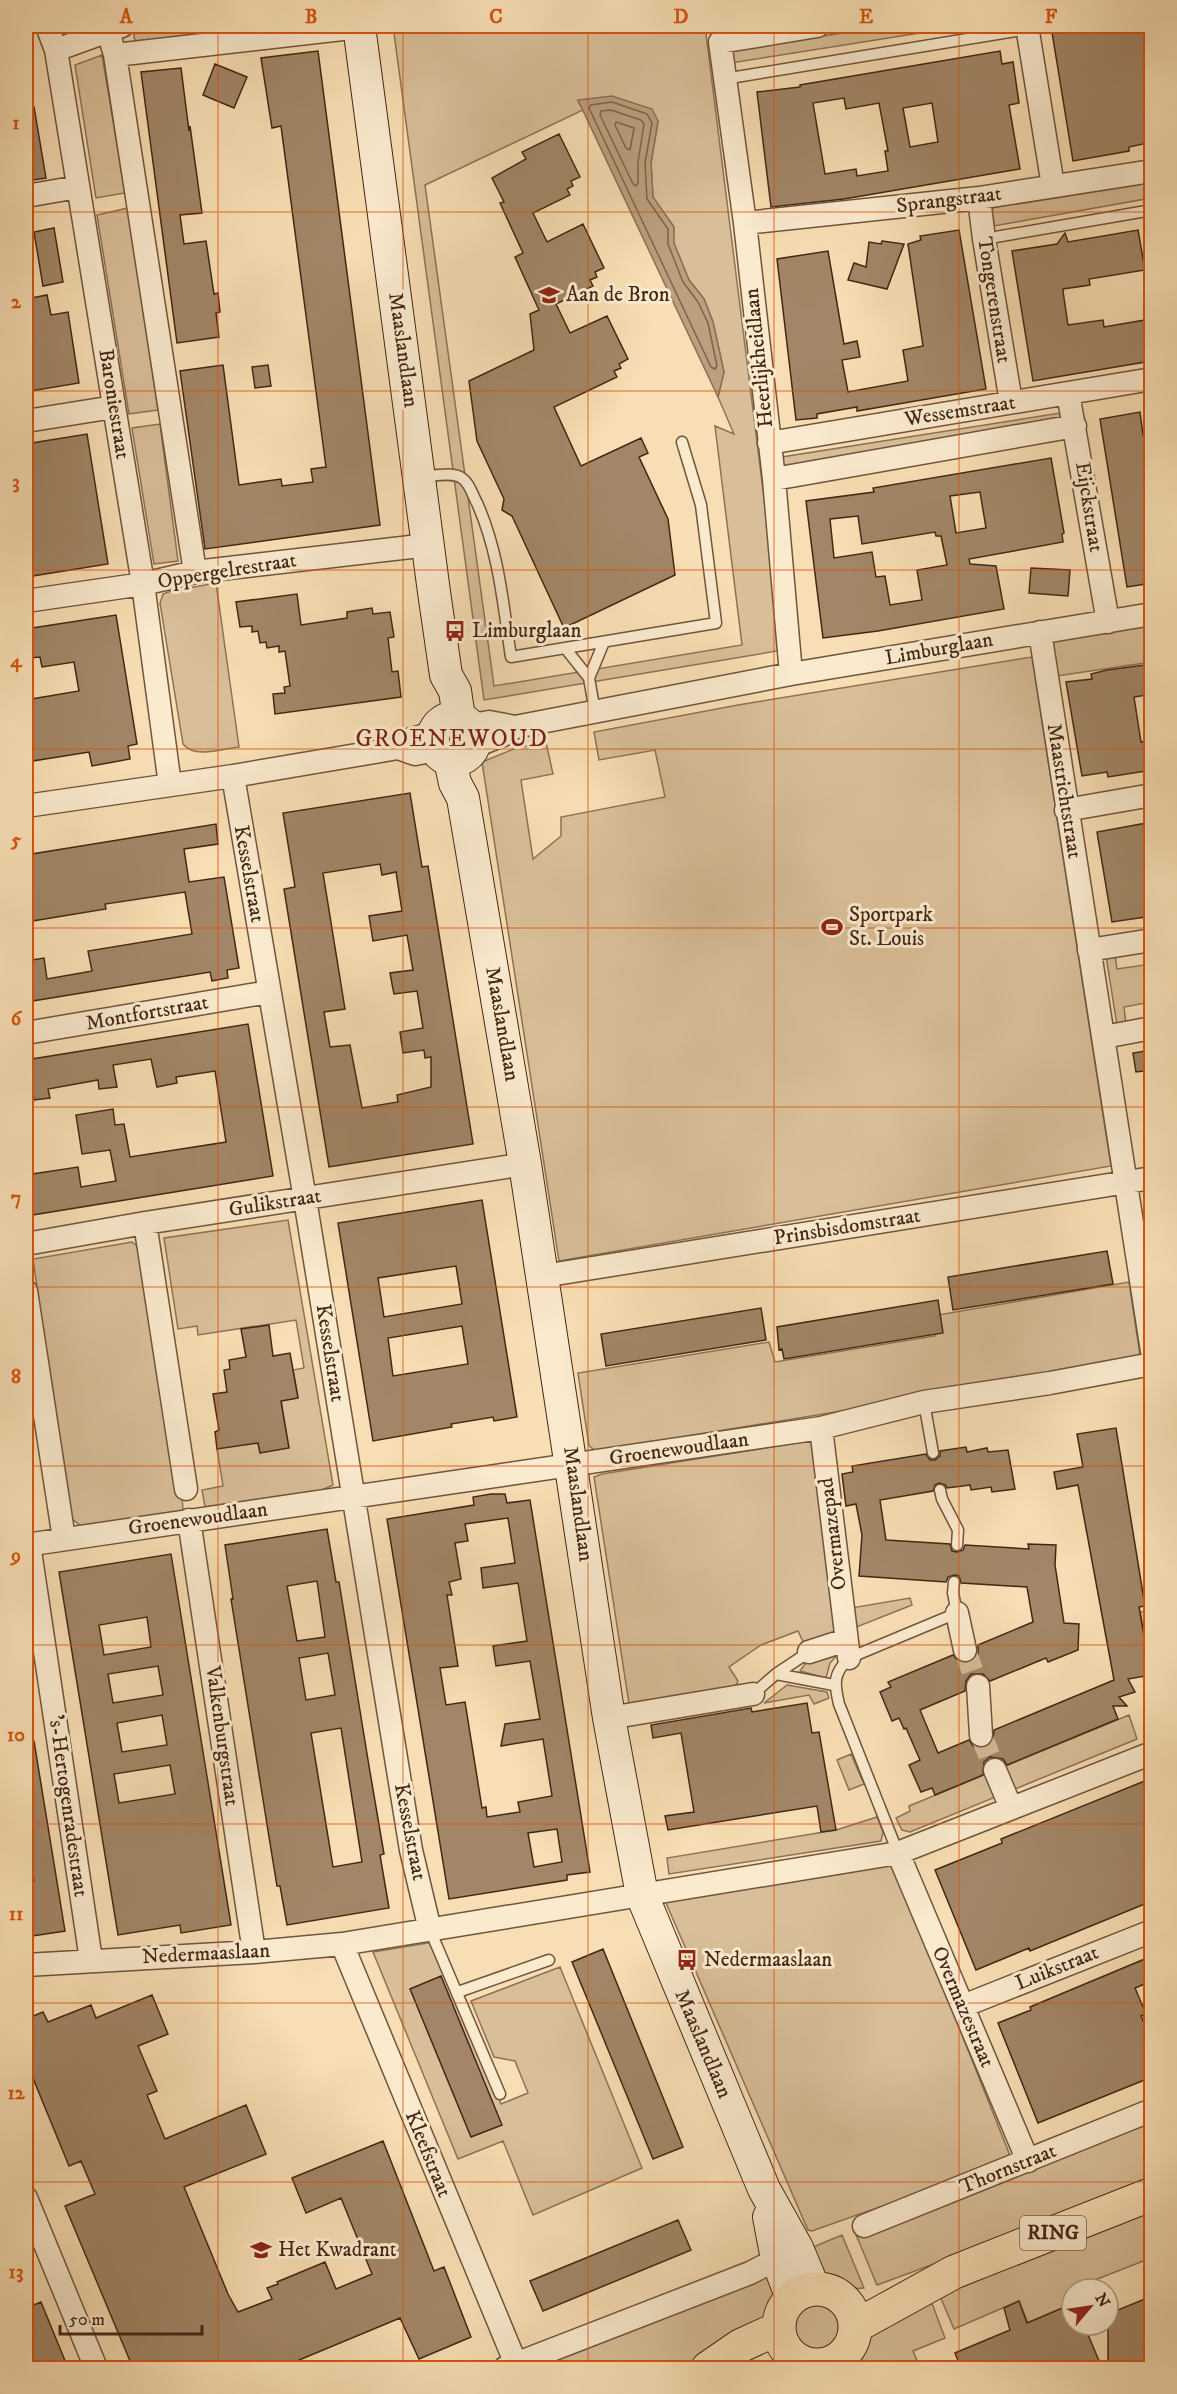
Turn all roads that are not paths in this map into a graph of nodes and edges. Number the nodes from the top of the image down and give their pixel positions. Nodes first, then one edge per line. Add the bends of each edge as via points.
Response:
1 (47, 26) edge
2 (359, 26) edge
3 (817, 26) edge
4 (1028, 27) edge
5 (115, 28) edge
6 (56, 50) junction
7 (115, 55) junction
8 (724, 79) junction
9 (1152, 171) edge
10 (1053, 186) junction
11 (78, 187) junction
12 (26, 196) edge
13 (980, 198) junction
14 (1152, 210) edge
15 (745, 223) junction
16 (984, 239) junction
17 (1152, 379) edge
18 (1068, 393) junction
19 (1011, 402) junction
20 (114, 407) junction
21 (26, 421) edge
22 (1075, 426) junction
23 (682, 442) dead end
24 (769, 443) junction
25 (420, 477) junction
26 (774, 479) junction
27 (428, 544) junction
28 (195, 572) junction
29 (143, 584) junction
30 (26, 601) edge
31 (1152, 614) edge
32 (1108, 622) junction
33 (1040, 632) junction
34 (604, 642) junction
35 (565, 648) junction
36 (791, 674) junction
37 (589, 678) junction
38 (596, 712) junction
39 (454, 739) junction
40 (233, 776) junction
41 (170, 785) junction
42 (1152, 795) edge
43 (26, 806) edge
44 (1066, 810) junction
45 (1152, 940) edge
46 (1089, 950) junction
47 (269, 992) junction
48 (1152, 1028) edge
49 (26, 1033) edge
50 (1104, 1037) junction
51 (525, 1164) junction
52 (1152, 1178) edge
53 (1125, 1182) junction
54 (305, 1199) junction
55 (145, 1222) junction
56 (26, 1244) edge
57 (543, 1276) junction
58 (26, 1291) edge
59 (1152, 1351) edge
60 (1152, 1364) edge
61 (924, 1402) junction
62 (821, 1428) junction
63 (933, 1453) dead end
64 (572, 1465) junction
65 (186, 1489) dead end
66 (940, 1490) dead end
67 (353, 1497) junction
68 (189, 1520) junction
69 (64, 1539) junction
70 (27, 1545) edge
71 (957, 1545) dead end
72 (954, 1582) dead end
73 (957, 1613) junction
74 (848, 1649) junction
75 (965, 1650) tunnel mouth
76 (809, 1652) joint
77 (776, 1674) junction
78 (834, 1685) junction
79 (978, 1686) tunnel mouth
80 (753, 1694) joint
81 (609, 1718) junction
82 (981, 1735) tunnel mouth
83 (1152, 1753) edge
84 (995, 1770) tunnel mouth
85 (1011, 1808) junction
86 (898, 1853) junction
87 (642, 1895) junction
88 (430, 1930) junction
89 (1152, 1931) edge
90 (342, 1944) junction
91 (254, 1952) junction
92 (91, 1960) junction
93 (549, 1960) dead end
94 (26, 1965) edge
95 (458, 1992) junction
96 (963, 2006) junction
97 (500, 2094) dead end
98 (1152, 2110) edge
99 (1028, 2162) junction
100 (764, 2189) junction
101 (1152, 2194) edge
102 (26, 2198) edge
103 (864, 2226) dead end
104 (777, 2259) junction
105 (803, 2293) junction
106 (850, 2313) junction
107 (784, 2340) junction
108 (831, 2365) edge
109 (511, 2366) edge
110 (96, 2368) edge
111 (708, 2368) edge
112 (736, 2368) edge

1 - 6 street, Baroniestraat
2 - 7 street
2 - 25 street, Maaslandlaan
3 - 8 street, Heerlijkheidlaan via 720,42
4 - 8 lane
4 - 10 street
5 - 6 street
5 - 7 street
6 - 11 street, Baroniestraat
7 - 28 street
8 - 15 street, Heerlijkheidlaan
9 - 10 street, Sprangstraat
10 - 13 street, Sprangstraat
11 - 12 street
11 - 20 street, Baroniestraat
13 - 15 street, Sprangstraat
13 - 16 street, Tongerenstraat
14 - 16 lane
15 - 24 street, Heerlijkheidlaan
16 - 19 street, Tongerenstraat
17 - 18 street, Wessemstraat
18 - 19 street, Wessemstraat
18 - 22 street, Eijckstraat
19 - 24 street, Wessemstraat
20 - 21 street
20 - 29 street, Baroniestraat
22 - 26 street, Wessemstraat
22 - 32 street, Eijckstraat
23 - 34 lane via 701,505 716,623
24 - 26 street, Heerlijkheidlaan
25 - 27 street, Maaslandlaan
25 - 35 lane via 463,478 470,488 496,555 511,657
26 - 36 street, Heerlijkheidlaan
27 - 28 street, Oppergelrestraat
27 - 39 street, Maaslandlaan via 446,675 442,694
28 - 29 street, Oppergelrestraat
29 - 30 street, Oppergelrestraat
29 - 41 street, Baroniestraat
31 - 32 street, Limburglaan
32 - 33 street, Limburglaan
33 - 36 street, Limburglaan
33 - 44 street, Maastrichtstraat
34 - 35 lane
34 - 37 lane
35 - 37 lane
36 - 38 street, Limburglaan
37 - 38 lane
38 - 39 street, Limburglaan via 515,727 503,735
39 - 40 street, Limburglaan via 411,739 398,748
39 - 51 street, Maaslandlaan via 455,783 463,798
40 - 41 street, Limburglaan
40 - 47 street, Kesselstraat
41 - 43 street, Limburglaan
42 - 44 street
44 - 46 street, Maastrichtstraat
45 - 46 street
46 - 50 street, Maastrichtstraat
47 - 49 street, Montfortstraat
47 - 54 street, Kesselstraat
48 - 50 street
50 - 53 street, Maastrichtstraat
51 - 54 street, Gulikstraat
51 - 57 street, Maaslandlaan
52 - 53 street, Prinsbisdomstraat
53 - 57 street, Prinsbisdomstraat
53 - 59 street, Maastrichtstraat
54 - 55 street, Gulikstraat
54 - 67 street, Kesselstraat
55 - 56 street, Gulikstraat
55 - 65 street
57 - 64 street, Maaslandlaan
58 - 69 street
60 - 61 street, Groenewoudlaan
61 - 62 street, Groenewoudlaan
61 - 63 lane
62 - 64 street, Groenewoudlaan
62 - 74 street, Overmazepad
64 - 67 street, Groenewoudlaan
64 - 81 street, Maaslandlaan
66 - 71 lane via 958,1530
67 - 68 street, Groenewoudlaan
67 - 88 street, Kesselstraat via 411,1850
68 - 69 street, Groenewoudlaan
68 - 91 street, Valkenburgstraat
69 - 70 street, Groenewoudlaan
70 - 92 street, 's-Hertogenradestraat
72 - 73 lane
73 - 74 lane
73 - 75 street
74 - 76 street
74 - 78 lane
76 - 77 lane
77 - 78 lane
77 - 80 lane
78 - 86 lane
79 - 82 street
80 - 81 street
81 - 87 street, Maaslandlaan
83 - 85 street, Nedermaaslaan
84 - 85 street
85 - 86 street, Nedermaaslaan
86 - 87 street, Nedermaaslaan
86 - 96 street, Overmazestraat
87 - 88 street, Nedermaaslaan
87 - 100 street, Maaslandlaan
88 - 90 street, Nedermaaslaan
88 - 95 lane
89 - 96 street, Luikstraat
90 - 91 street, Nedermaaslaan
90 - 109 street, Kleefstraat via 487,2275
91 - 92 street, Nedermaaslaan
92 - 94 street, Nedermaaslaan
93 - 95 lane
95 - 97 lane
96 - 99 street, Overmazestraat
98 - 99 street, Thornstraat
99 - 103 street, Thornstraat
100 - 104 street, Maaslandlaan
100 - 105 street, Maaslandlaan via 796,2248
101 - 106 main road, RING via 954,2272 902,2283
102 - 110 street
104 - 105 street, Maaslandlaan
104 - 109 street
105 - 106 main road via 825,2289 836,2293
105 - 107 main road via 785,2306
106 - 108 main road via 850,2347
107 - 108 main road via 797,2359
107 - 111 main road via 740,2346
107 - 112 main road

